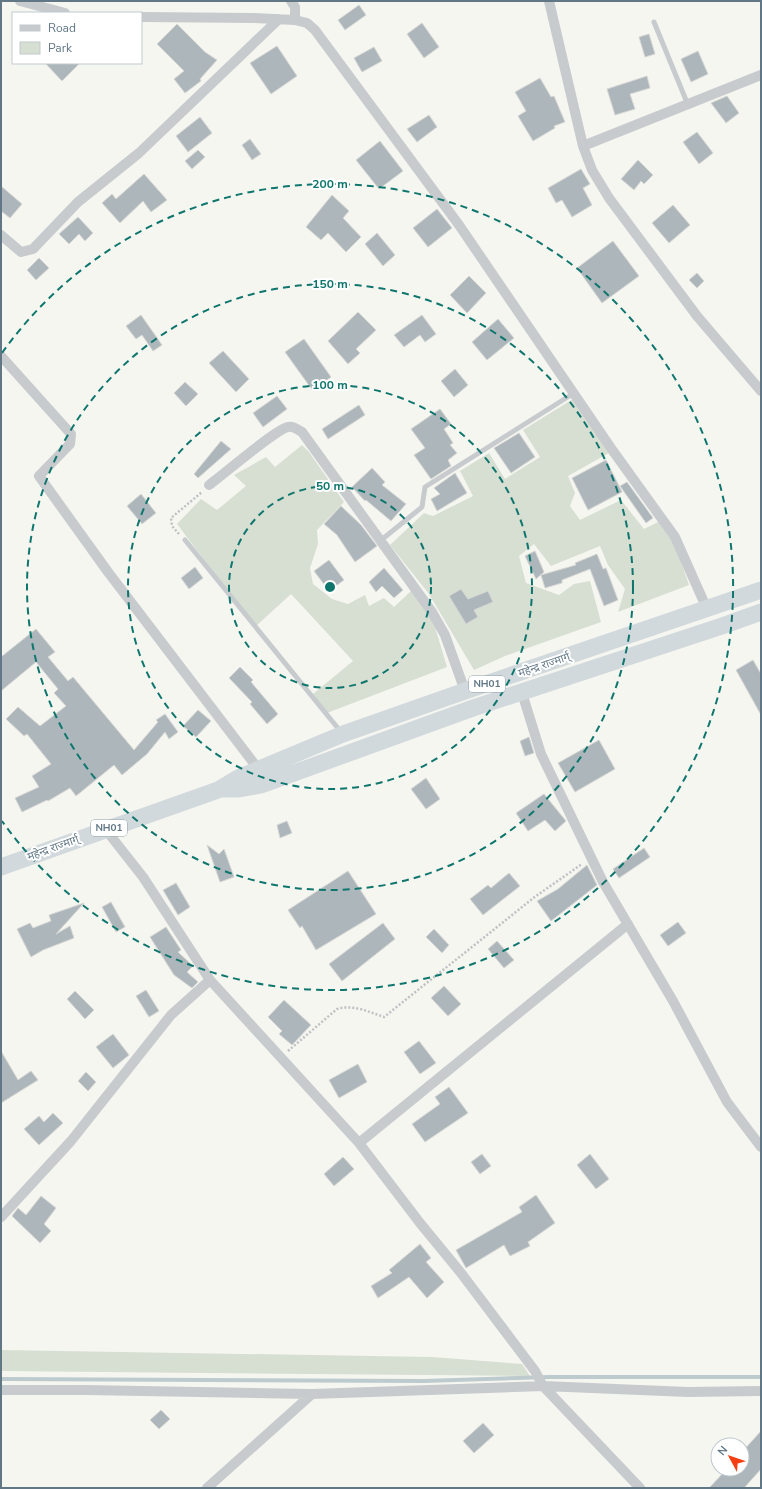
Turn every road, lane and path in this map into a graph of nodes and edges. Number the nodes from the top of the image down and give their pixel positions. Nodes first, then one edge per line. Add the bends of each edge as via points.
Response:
1 (20, 1) edge
2 (291, 1) edge
3 (549, 1) edge
4 (61, 12) edge
5 (142, 17) edge
6 (279, 19) junction
7 (295, 20) junction
8 (654, 22) dead end
9 (761, 76) edge
10 (688, 105) junction
11 (583, 146) junction
12 (1, 235) edge
13 (1, 356) edge
14 (761, 391) edge
15 (574, 393) junction
16 (209, 486) joint
17 (185, 540) joint
18 (380, 541) junction
19 (761, 590) edge
20 (707, 609) junction
21 (761, 612) edge
22 (465, 691) junction
23 (522, 693) junction
24 (343, 734) junction
25 (259, 770) junction
26 (218, 790) junction
27 (106, 830) junction
28 (590, 858) junction
29 (1, 867) edge
30 (628, 924) junction
31 (210, 980) junction
32 (280, 1057) junction
33 (359, 1144) junction
34 (761, 1148) edge
35 (1, 1217) edge
36 (543, 1386) junction
37 (1, 1390) edge
38 (761, 1391) edge
39 (312, 1394) junction
40 (207, 1488) edge
41 (640, 1488) edge

1 - 4 street
2 - 7 street via 295,7
3 - 11 street
5 - 6 street
6 - 7 street
6 - 12 street via 139,153 78,202 33,249 21,252
7 - 15 street via 307,23 315,30 459,225
8 - 10 lane
9 - 10 street
10 - 11 street
11 - 14 street via 592,170 609,198 697,316
13 - 25 street via 71,434 70,444 39,476 108,572
15 - 18 lane via 425,487 422,508
15 - 20 street via 675,537
16 - 17 path via 171,518 172,526
16 - 18 street via 274,435 287,427 295,427 315,447
17 - 24 lane
18 - 22 street via 445,634
19 - 20 highway, महेन्द्र राज्मार्ग् / NH01
20 - 22 highway, महेन्द्र राज्मार्ग् / NH01
21 - 23 highway, महेन्द्र राज्मार्ग् / NH01
22 - 24 highway, महेन्द्र राज्मार्ग् / NH01
23 - 26 highway, महेन्द्र राज्मार्ग् / NH01 via 473,708 261,785
23 - 28 street via 541,754
24 - 25 highway, महेन्द्र राज्मार्ग् / NH01
25 - 26 highway, महेन्द्र राज्मार्ग् / NH01 via 238,778
26 - 27 highway, महेन्द्र राज्मार्ग् / NH01
27 - 29 highway, महेन्द्र राज्मार्ग् / NH01
27 - 31 street via 143,877
28 - 30 street
28 - 32 path via 536,896 384,1017 354,1008 337,1009
30 - 33 street
30 - 34 street via 673,1000 727,1102
31 - 32 street
31 - 35 street via 171,1015 71,1141
32 - 33 street
33 - 36 street via 461,1272
36 - 38 street via 688,1392
36 - 39 street
36 - 41 street
37 - 39 street
39 - 40 street

